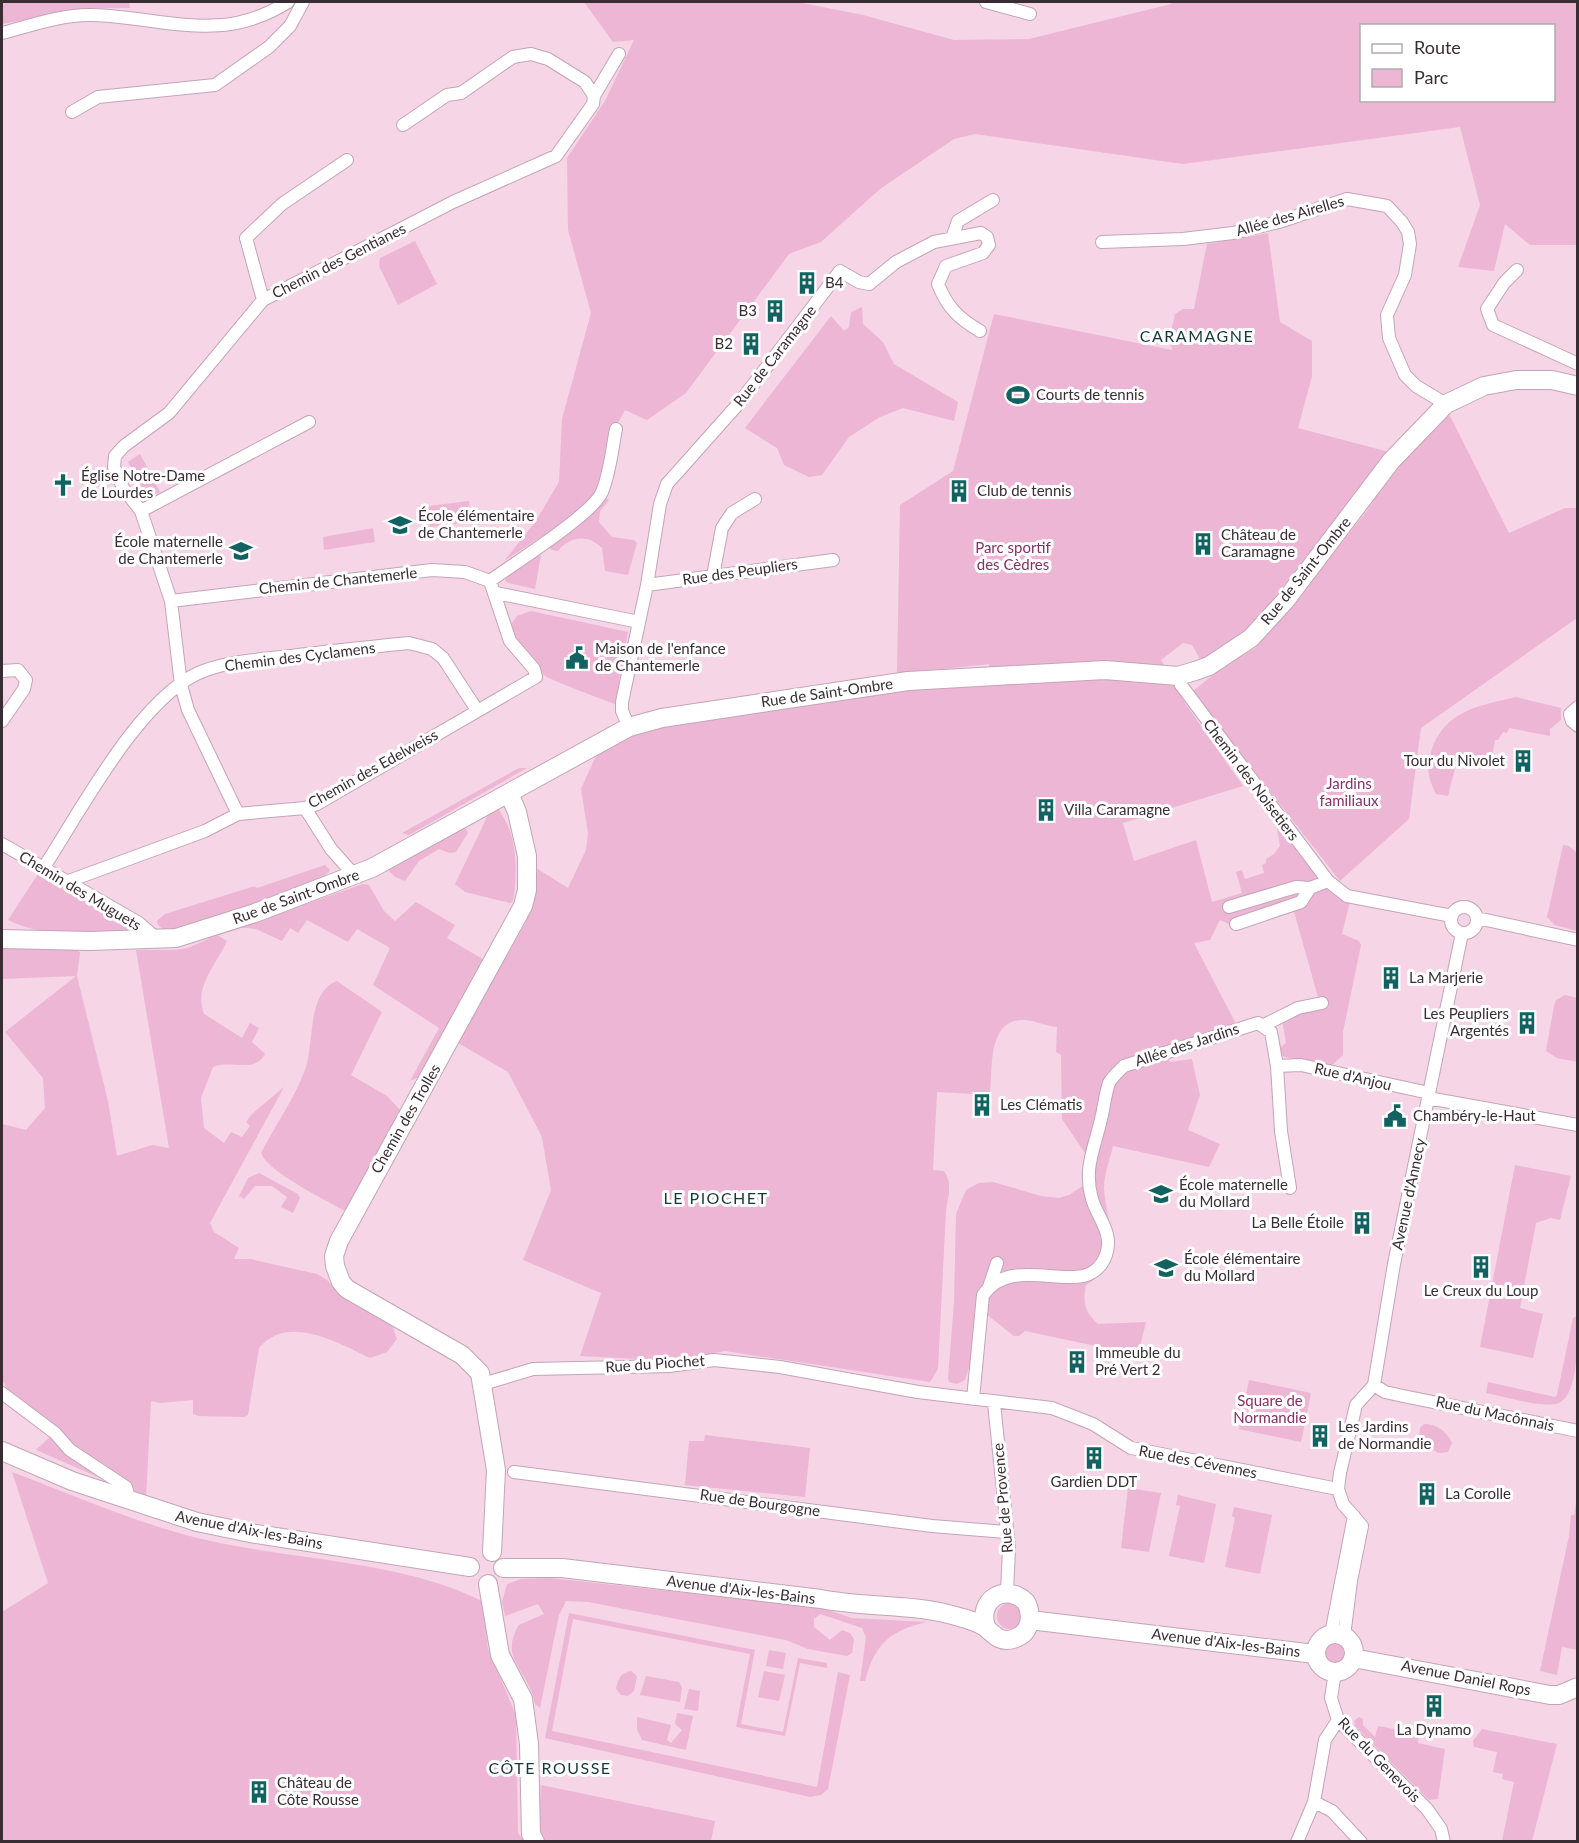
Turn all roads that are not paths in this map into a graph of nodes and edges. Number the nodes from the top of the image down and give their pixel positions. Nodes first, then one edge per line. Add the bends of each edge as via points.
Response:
1 (288, 2) edge
2 (303, 2) edge
3 (986, 2) edge
4 (1030, 14) dead end
5 (2, 33) edge
6 (619, 54) dead end
7 (594, 96) junction
8 (72, 112) dead end
9 (403, 124) dead end
10 (347, 160) dead end
11 (993, 200) dead end
12 (952, 238) junction
13 (1102, 242) dead end
14 (1517, 270) dead end
15 (263, 300) junction
16 (980, 331) dead end
17 (1578, 364) edge
18 (1578, 386) edge
19 (1446, 405) junction
20 (309, 422) dead end
21 (616, 429) dead end
22 (755, 499) dead end
23 (141, 510) junction
24 (833, 560) dead end
25 (713, 576) junction
26 (490, 581) junction
27 (647, 585) junction
28 (496, 593) junction
29 (171, 601) junction
30 (639, 622) junction
31 (2, 671) edge
32 (1178, 676) junction
33 (181, 685) junction
34 (1578, 707) edge
35 (477, 710) junction
36 (2, 721) edge
37 (1578, 726) edge
38 (629, 727) junction
39 (509, 793) junction
40 (305, 808) junction
41 (238, 814) junction
42 (2, 844) edge
43 (44, 867) junction
44 (355, 876) junction
45 (1328, 881) junction
46 (66, 882) junction
47 (1310, 888) junction
48 (1229, 907) dead end
49 (1452, 916) junction
50 (1477, 918) junction
51 (1236, 924) dead end
52 (1462, 933) junction
53 (2, 939) edge
54 (158, 939) junction
55 (1578, 940) edge
56 (1322, 1003) dead end
57 (1262, 1026) junction
58 (1277, 1066) junction
59 (1428, 1096) junction
60 (1578, 1125) edge
61 (1290, 1188) dead end
62 (997, 1263) dead end
63 (989, 1287) junction
64 (483, 1384) junction
65 (1374, 1385) junction
66 (2, 1393) edge
67 (972, 1398) junction
68 (994, 1403) junction
69 (1578, 1431) edge
70 (2, 1451) edge
71 (514, 1472) dead end
72 (1338, 1489) junction
73 (130, 1503) junction
74 (1006, 1532) junction
75 (492, 1552) junction
76 (470, 1567) junction
77 (503, 1568) junction
78 (488, 1584) junction
79 (1007, 1592) junction
80 (986, 1605) junction
81 (942, 1611) junction
82 (1030, 1620) junction
83 (986, 1627) junction
84 (1337, 1635) junction
85 (1315, 1654) junction
86 (1353, 1658) junction
87 (1335, 1672) junction
88 (1578, 1687) edge
89 (1338, 1720) junction
90 (1314, 1802) junction
91 (535, 1842) edge
92 (1297, 1842) edge
93 (1361, 1842) edge
94 (1444, 1842) edge

1 - 5 street via 266,16 217,26 88,15
2 - 8 street via 290,26 269,47 215,85 98,97
3 - 4 street
6 - 7 street, Chemin des Gentianes
7 - 9 street via 585,82 548,59 531,54 513,57 461,93 447,95
7 - 15 street, Chemin des Gentianes via 593,104 556,156 453,202
10 - 15 street via 282,204 246,238
11 - 12 street via 958,221
12 - 16 street, Rue de Caramagne via 973,233 987,237 989,245 984,254 946,266 938,284 945,304
12 - 27 street, Rue de Caramagne via 934,242 896,262 869,284 840,271 740,402 667,484
13 - 19 street, Allée des Airelles via 1233,233 1347,199 1387,206 1402,222 1410,244 1405,275 1387,315 1389,338 1405,375
14 - 17 street via 1487,309 1492,325
15 - 23 street, Chemin des Gentianes via 170,414 115,456 117,476
18 - 19 street, Rue de Saint-Ombre via 1552,380 1516,380 1484,386
19 - 32 street, Rue de Saint-Ombre via 1391,461 1285,601 1251,638 1209,666
20 - 23 street
21 - 26 street via 602,495 579,520
22 - 25 street via 732,513 722,528
23 - 29 street, Chemin des Gentianes
24 - 25 street, Rue des Peupliers
25 - 27 street, Rue des Peupliers
26 - 28 street
26 - 29 street, Chemin de Chantemerle via 465,572 432,570
27 - 30 street, Rue de Caramagne
28 - 30 street
28 - 35 street, Chemin des Edelweiss via 510,641 534,669 536,677
29 - 33 street, Chemin des Gentianes
30 - 38 street, Rue de Caramagne via 622,702
31 - 36 street via 18,670 25,675 24,689
32 - 38 street, Rue de Saint-Ombre via 1105,670 908,681 691,713
32 - 45 street, Chemin des Noisetiers
33 - 35 street, Chemin des Cyclamens via 206,670 261,659 408,643 432,649 443,658
33 - 41 street, Chemin des Gentianes via 188,710
33 - 43 street, Chemin des Cyclamens via 157,702 132,731
34 - 37 street via 1570,714
35 - 40 street, Chemin des Edelweiss
38 - 39 street, Rue de Saint-Ombre
39 - 44 street, Rue de Saint-Ombre
39 - 64 street, Chemin des Trolles via 527,856 523,906 358,1203 334,1256 337,1275 347,1288 462,1355 475,1367
40 - 41 street, Chemin des Edelweiss
40 - 44 street
41 - 46 street, Chemin des Edelweiss via 206,831
42 - 43 street, Chemin des Muguets
43 - 46 street, Chemin des Muguets
44 - 54 street, Rue de Saint-Ombre via 218,926
45 - 47 street
45 - 49 street, Chemin des Noisetiers via 1347,896
46 - 54 street, Chemin des Muguets via 139,923
47 - 48 street via 1296,887
47 - 51 street via 1301,902
49 - 50 street via 1465,907 1473,910
49 - 52 street via 1453,927
50 - 52 street via 1473,929
50 - 55 street
52 - 59 street, Avenue d'Annecy
53 - 54 street, Rue de Saint-Ombre
56 - 57 street, Allée des Jardins via 1298,1008
57 - 58 street via 1271,1032
57 - 63 street, Allée des Jardins via 1258,1023 1224,1032 1124,1066 1109,1083 1089,1159 1092,1199 1106,1229 1106,1255 1097,1269 1082,1275 1066,1279 1026,1273 1001,1278
58 - 59 street, Rue d'Anjou via 1301,1065
58 - 61 street
59 - 60 street, Rue d'Anjou
59 - 65 street, Avenue d'Annecy
62 - 63 street
63 - 67 street via 983,1295
64 - 67 street, Rue du Piochet via 534,1369 669,1366 714,1360 780,1366
64 - 75 street via 496,1470
65 - 69 street, Rue du Macônnais via 1385,1392
65 - 72 street via 1351,1416
66 - 73 street via 55,1433 70,1450 126,1487
67 - 68 street, Rue du Piochet
68 - 72 street, Rue des Cévennes via 1052,1408 1093,1424 1131,1448
68 - 74 street, Rue de Provence
70 - 73 street, Avenue d'Aix-les-Bains
71 - 74 street, Rue de Bourgogne via 932,1526
72 - 84 street via 1343,1504 1354,1516
73 - 76 street, Avenue d'Aix-les-Bains via 250,1533
74 - 79 street, Rue de Provence
75 - 76 street via 478,1554
75 - 77 street via 499,1556
76 - 78 street via 474,1578
77 - 78 street via 498,1580
77 - 81 street, Avenue d'Aix-les-Bains via 562,1568 851,1605
78 - 91 street via 500,1655 523,1699 529,1744 531,1834
79 - 80 street, Avenue d'Aix-les-Bains via 997,1594
79 - 82 street via 1026,1602
80 - 81 street, Avenue d'Aix-les-Bains
80 - 83 street
81 - 83 street, Avenue d'Aix-les-Bains
82 - 83 street, Avenue d'Aix-les-Bains via 1025,1631 1012,1639 997,1638
82 - 85 street, Avenue d'Aix-les-Bains
84 - 85 street via 1320,1641
84 - 86 street via 1352,1645
85 - 87 street via 1323,1669
86 - 87 street via 1345,1669
86 - 88 street, Avenue Daniel Rops via 1550,1695
87 - 89 street, Rue du Genevois via 1331,1698
89 - 90 street via 1324,1740
89 - 94 street, Rue du Genevois via 1427,1809 1441,1829
90 - 92 street
90 - 93 street via 1332,1811

